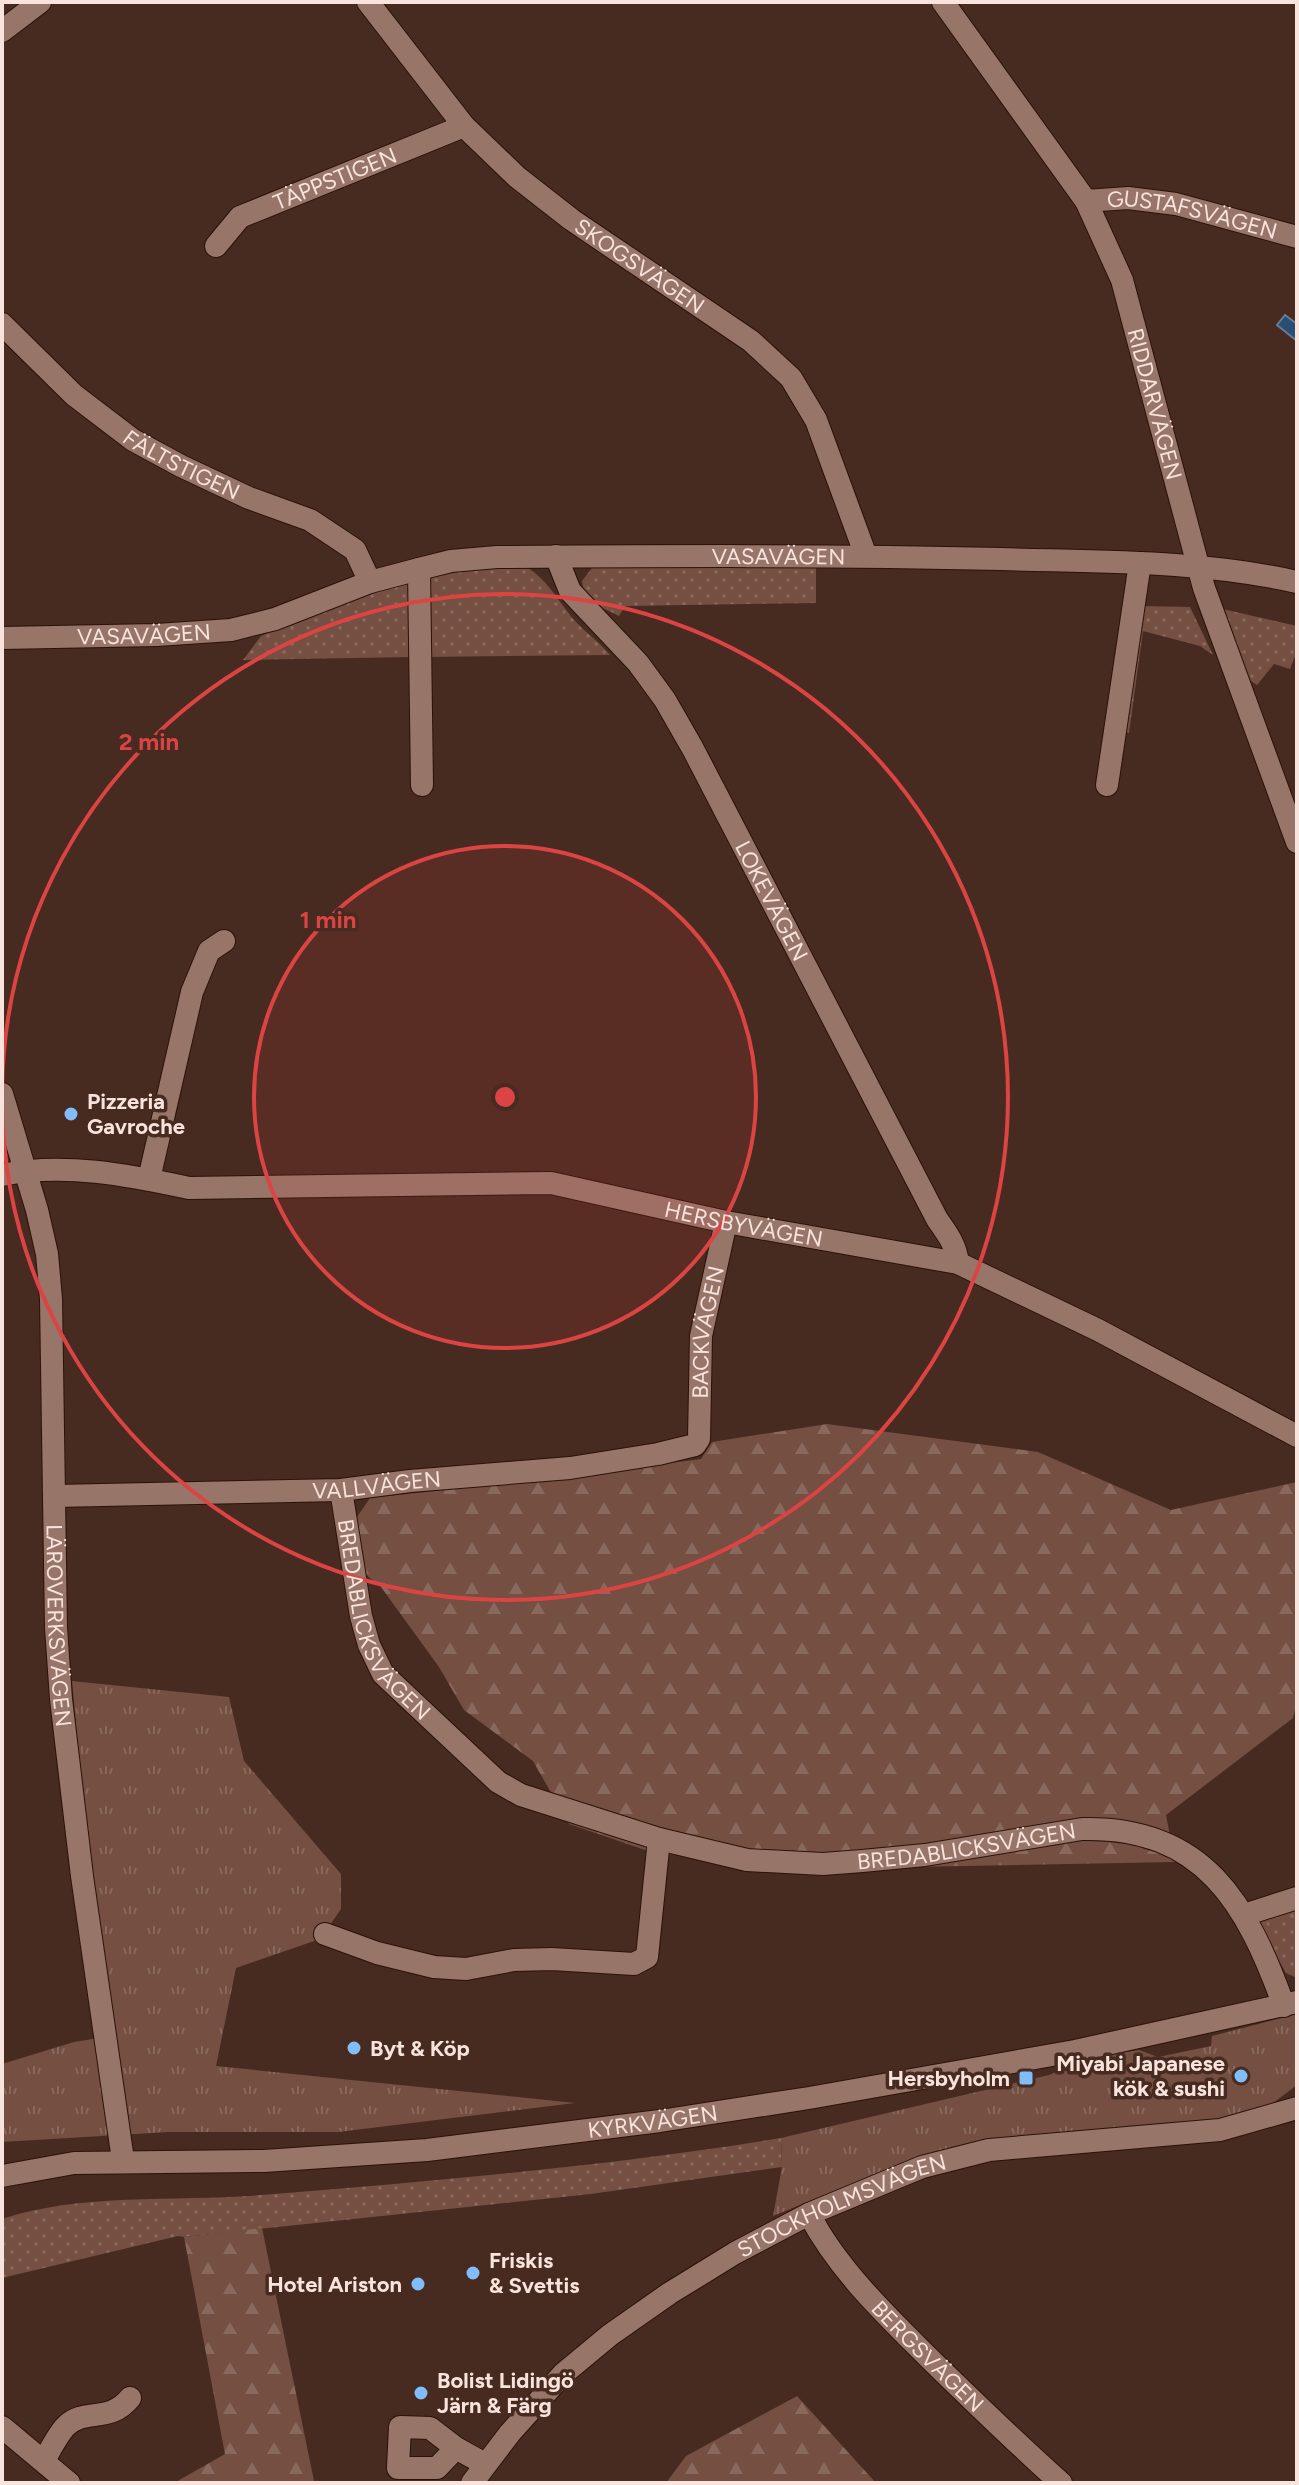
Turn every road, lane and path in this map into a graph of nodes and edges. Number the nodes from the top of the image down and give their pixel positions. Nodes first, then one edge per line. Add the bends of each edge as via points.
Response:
1 (40, 2) edge
2 (368, 2) edge
3 (943, 2) edge
4 (2, 31) edge
5 (464, 126) junction
6 (1086, 201) junction
7 (1297, 237) edge
8 (216, 246) dead end
9 (2, 324) edge
10 (556, 556) junction
11 (866, 556) junction
12 (1140, 563) junction
13 (1197, 566) junction
14 (419, 569) junction
15 (370, 582) junction
16 (1297, 582) edge
17 (2, 638) edge
18 (422, 785) dead end
19 (1107, 785) dead end
20 (1297, 842) edge
21 (224, 941) dead end
22 (2, 1094) edge
23 (25, 1170) junction
24 (2, 1175) edge
25 (149, 1179) junction
26 (726, 1222) junction
27 (958, 1263) junction
28 (1297, 1436) edge
29 (695, 1445) joint
30 (341, 1490) junction
31 (55, 1496) junction
32 (659, 1839) junction
33 (1297, 1898) edge
34 (1244, 1915) junction
35 (325, 1934) dead end
36 (1290, 2004) edge
37 (1297, 2108) edge
38 (123, 2160) junction
39 (2, 2176) edge
40 (809, 2214) junction
41 (130, 2398) dead end
42 (2, 2427) edge
43 (456, 2448) dead end
44 (44, 2461) junction
45 (485, 2464) junction
46 (69, 2483) edge
47 (472, 2483) edge
48 (1061, 2483) edge

1 - 4 street
2 - 5 street, SKOGSVÄGEN
3 - 6 street, RIDDARVÄGEN
5 - 8 street, TÄPPSTIGEN via 240,217
5 - 11 street, SKOGSVÄGEN via 572,220 751,341 791,378 816,420
6 - 7 street, GUSTAFSVÄGEN via 1128,198 1176,204
6 - 13 street, RIDDARVÄGEN via 1122,280
9 - 15 street, FÄLTSTIGEN via 74,395 133,440 249,498 310,520 355,550
10 - 11 street, VASAVÄGEN
10 - 14 street, VASAVÄGEN via 463,560
10 - 27 street, LOKEVÄGEN via 570,591 638,663 693,749 951,1239
11 - 12 street, VASAVÄGEN
12 - 13 street, VASAVÄGEN
12 - 19 street
13 - 16 street, VASAVÄGEN
13 - 20 street, RIDDARVÄGEN
14 - 15 street, VASAVÄGEN
14 - 18 street
15 - 17 street, VASAVÄGEN via 231,630
21 - 25 street via 209,951 192,992
22 - 23 street, LÄROVERKSVÄGEN
23 - 24 street, HERSBYVÄGEN
23 - 25 street, HERSBYVÄGEN
23 - 31 street, LÄROVERKSVÄGEN via 47,1254
25 - 26 street, HERSBYVÄGEN via 189,1188 551,1183
26 - 27 street, HERSBYVÄGEN
26 - 29 street, BACKVÄGEN via 701,1336
27 - 28 street, HERSBYVÄGEN
29 - 30 street, VALLVÄGEN via 570,1468
30 - 31 street, VALLVÄGEN
30 - 32 street, BREDABLICKSVÄGEN via 361,1616 383,1674 498,1782 521,1795
31 - 38 street, LÄROVERKSVÄGEN via 61,1699
32 - 34 street, BREDABLICKSVÄGEN via 747,1860 823,1864 925,1855 1082,1829 1122,1830 1165,1842 1193,1860 1222,1883
32 - 35 street via 647,1957 634,1964 552,1959 466,1969 434,1967
33 - 34 street
34 - 36 street, BREDABLICKSVÄGEN
36 - 38 street, KYRKVÄGEN via 1075,2051 660,2121 427,2150 248,2161
37 - 40 street, STOCKHOLMSVÄGEN via 1220,2130 989,2150 922,2167
38 - 39 street, KYRKVÄGEN
40 - 45 street, STOCKHOLMSVÄGEN via 735,2253 610,2335 563,2374
40 - 48 street, BERGSVÄGEN via 825,2245 899,2328
41 - 44 street via 113,2413 73,2421
42 - 44 street
43 - 45 street
44 - 46 street
45 - 47 street, STOCKHOLMSVÄGEN

